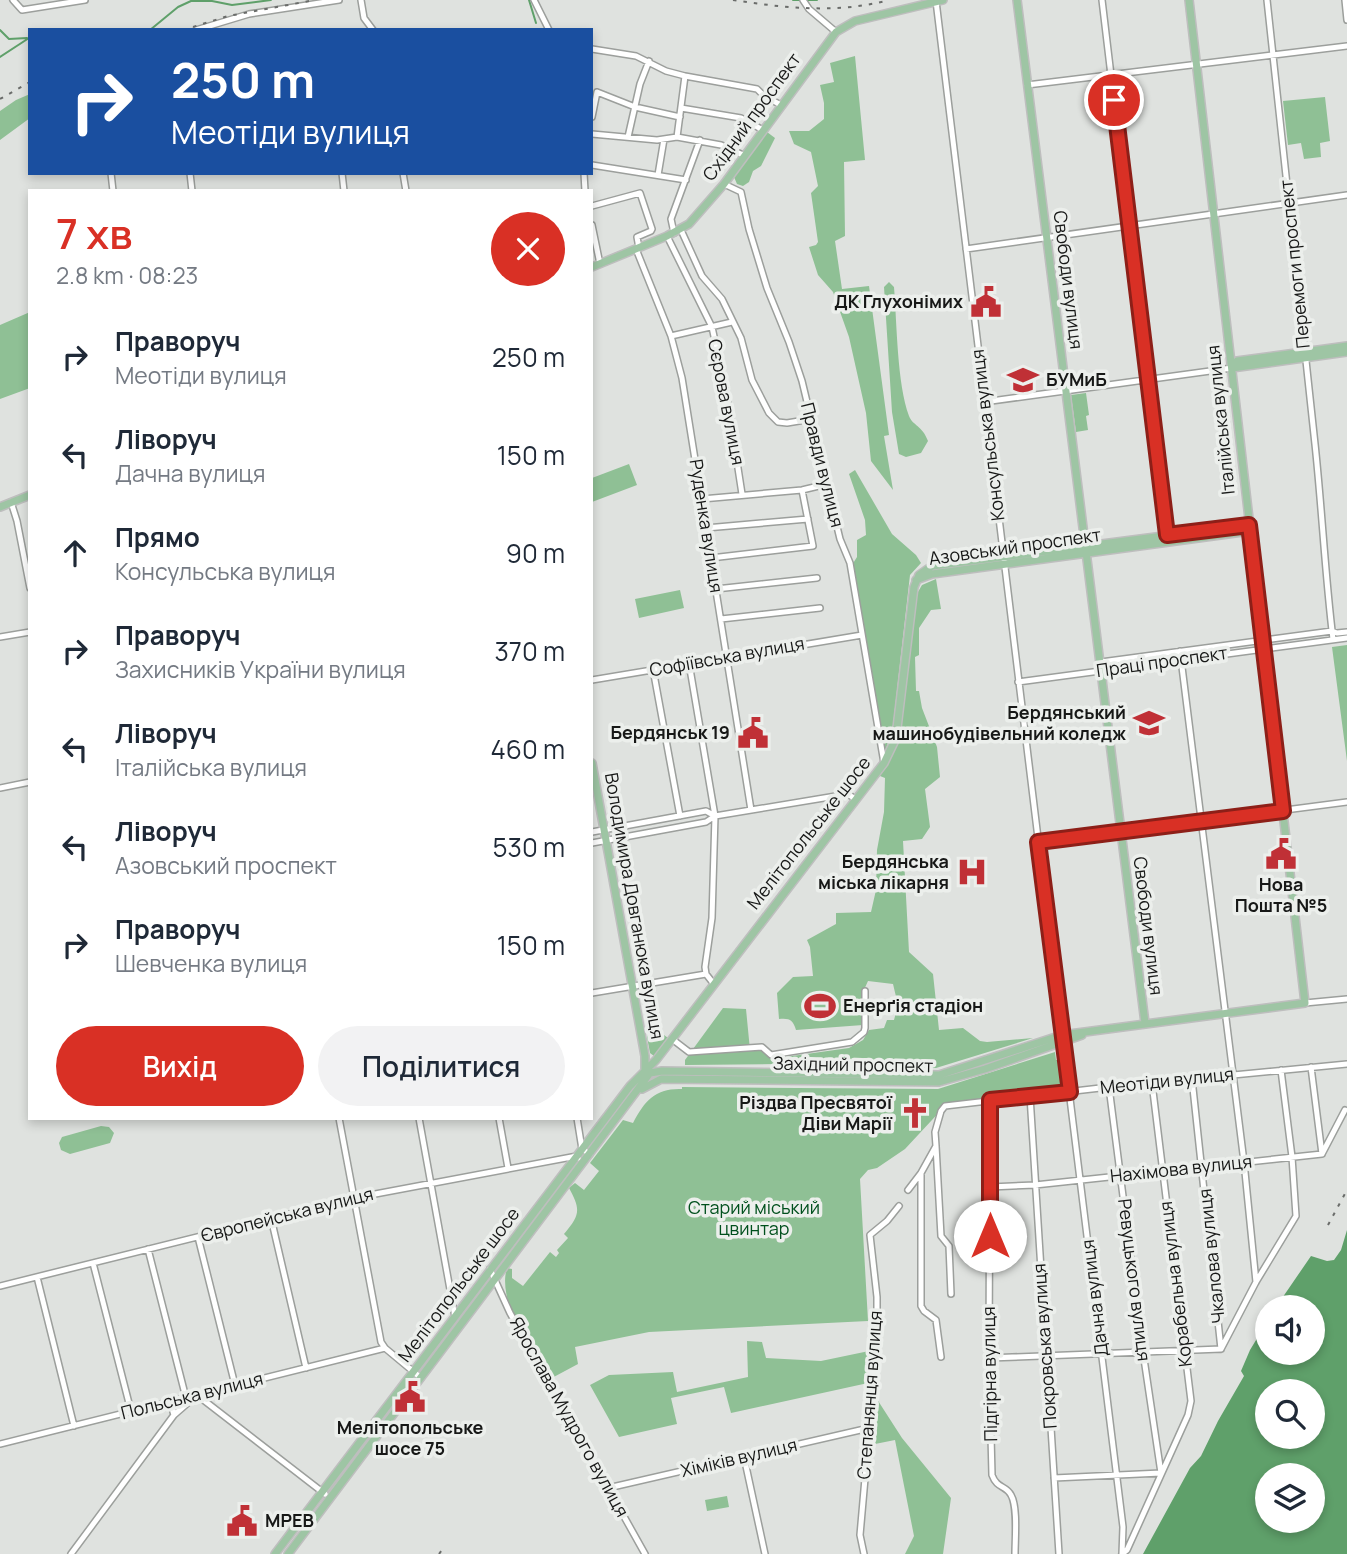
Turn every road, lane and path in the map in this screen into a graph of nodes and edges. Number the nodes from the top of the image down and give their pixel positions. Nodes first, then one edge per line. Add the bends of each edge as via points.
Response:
1 (13, 0) edge
2 (85, 0) edge
3 (339, 0) edge
4 (361, 0) edge
5 (534, 0) edge
6 (803, 0) edge
7 (943, 0) edge
8 (1017, 0) edge
9 (1102, 0) edge
10 (1189, 0) edge
11 (1267, 0) edge
12 (1345, 0) edge
13 (936, 1) edge
14 (1347, 20) edge
15 (203, 28) edge
16 (372, 28) edge
17 (548, 28) edge
18 (836, 32) junction
19 (1347, 46) edge
20 (593, 49) edge
21 (1273, 55) junction
22 (649, 61) junction
23 (1196, 64) junction
24 (1111, 75) junction
25 (685, 76) junction
26 (1027, 85) junction
27 (781, 104) junction
28 (635, 107) junction
29 (681, 108) junction
30 (593, 112) edge
31 (680, 117) junction
32 (763, 130) junction
33 (593, 134) edge
34 (677, 136) junction
35 (628, 137) junction
36 (664, 139) junction
37 (700, 140) junction
38 (743, 155) junction
39 (593, 165) edge
40 (658, 175) junction
41 (686, 180) junction
42 (724, 184) junction
43 (1347, 195) edge
44 (1289, 203) junction
45 (593, 205) edge
46 (1213, 214) junction
47 (1129, 225) junction
48 (674, 233) junction
49 (593, 235) edge
50 (1046, 237) junction
51 (637, 249) junction
52 (966, 249) junction
53 (596, 266) edge
54 (732, 322) junction
55 (712, 327) junction
56 (671, 336) junction
57 (1347, 346) edge
58 (1347, 352) edge
59 (1305, 354) junction
60 (1232, 368) junction
61 (1147, 380) junction
62 (1066, 391) junction
63 (984, 402) junction
64 (811, 419) junction
65 (827, 484) junction
66 (802, 490) junction
67 (742, 494) junction
68 (28, 496) edge
69 (702, 499) junction
70 (11, 502) junction
71 (0, 506) edge
72 (808, 519) junction
73 (706, 528) junction
74 (1250, 528) junction
75 (1167, 538) junction
76 (1086, 550) junction
77 (711, 558) junction
78 (1003, 561) junction
79 (28, 578) edge
80 (817, 578) dead end
81 (916, 580) joint
82 (716, 589) junction
83 (820, 608) dead end
84 (721, 619) junction
85 (1332, 631) junction
86 (28, 632) edge
87 (1347, 632) edge
88 (862, 635) junction
89 (0, 637) edge
90 (1347, 638) edge
91 (1263, 639) junction
92 (1333, 639) junction
93 (1264, 648) junction
94 (1180, 651) junction
95 (725, 657) junction
96 (1181, 660) junction
97 (689, 663) junction
98 (1101, 666) junction
99 (653, 669) junction
100 (593, 680) edge
101 (1018, 682) junction
102 (884, 762) junction
103 (593, 769) edge
104 (28, 782) edge
105 (0, 788) edge
106 (855, 799) junction
107 (1347, 802) edge
108 (751, 810) junction
109 (1283, 811) junction
110 (680, 816) junction
111 (715, 816) junction
112 (1202, 821) junction
113 (604, 830) junction
114 (1120, 831) junction
115 (593, 832) edge
116 (606, 841) junction
117 (1038, 842) junction
118 (593, 843) edge
119 (706, 974) junction
120 (713, 983) junction
121 (633, 987) junction
122 (865, 991) dead end
123 (593, 993) edge
124 (1347, 999) edge
125 (1305, 1003) junction
126 (1225, 1013) junction
127 (1145, 1023) junction
128 (1063, 1038) junction
129 (672, 1039) junction
130 (645, 1056) junction
131 (1347, 1064) edge
132 (1311, 1067) junction
133 (651, 1068) junction
134 (1281, 1070) junction
135 (1232, 1075) junction
136 (1192, 1079) junction
137 (1152, 1083) junction
138 (630, 1086) junction
139 (1109, 1087) junction
140 (638, 1091) junction
141 (1070, 1092) junction
142 (1030, 1096) junction
143 (990, 1100) junction
144 (1345, 1110) dead end
145 (339, 1120) edge
146 (419, 1120) edge
147 (499, 1120) edge
148 (577, 1120) edge
149 (936, 1146) junction
150 (582, 1149) junction
151 (590, 1154) junction
152 (1322, 1154) junction
153 (576, 1156) junction
154 (1292, 1157) junction
155 (556, 1160) junction
156 (584, 1162) junction
157 (1244, 1162) junction
158 (1203, 1167) junction
159 (508, 1168) junction
160 (1163, 1171) junction
161 (921, 1172) junction
162 (564, 1173) junction
163 (1121, 1176) junction
164 (1081, 1180) junction
165 (430, 1183) junction
166 (1035, 1185) junction
167 (990, 1187) junction
168 (908, 1190) dead end
169 (354, 1198) junction
170 (899, 1206) dead end
171 (271, 1218) junction
172 (198, 1237) junction
173 (148, 1249) junction
174 (93, 1263) junction
175 (490, 1269) junction
176 (37, 1277) junction
177 (495, 1279) junction
178 (1256, 1282) junction
179 (0, 1286) edge
180 (951, 1294) dead end
181 (455, 1317) junction
182 (385, 1348) junction
183 (1221, 1349) junction
184 (1184, 1350) junction
185 (1143, 1352) junction
186 (1102, 1353) junction
187 (1046, 1356) junction
188 (941, 1357) dead end
189 (989, 1358) junction
190 (306, 1367) junction
191 (414, 1371) junction
192 (421, 1378) junction
193 (235, 1385) junction
194 (197, 1395) junction
195 (186, 1398) junction
196 (170, 1402) junction
197 (131, 1412) junction
198 (174, 1415) junction
199 (74, 1426) junction
200 (869, 1428) junction
201 (0, 1444) edge
202 (744, 1457) junction
203 (1161, 1474) junction
204 (1117, 1475) junction
205 (1054, 1478) junction
206 (608, 1488) junction
207 (322, 1492) junction
208 (330, 1499) junction
209 (71, 1554) edge
210 (275, 1554) edge
211 (288, 1554) edge
212 (645, 1554) edge
213 (765, 1554) edge
214 (864, 1554) edge
215 (1015, 1554) edge
216 (1059, 1554) edge
217 (1122, 1554) edge

1 - 2 street via 22,10
3 - 15 street via 249,14
4 - 16 street via 364,18
5 - 17 street
6 - 18 street
7 - 13 main road, Східний проспект
8 - 26 main road, Свободи вулиця
9 - 24 street
10 - 23 main road, Італійська вулиця
11 - 21 street, Перемоги проспект
12 - 14 street
13 - 18 main road, Східний проспект via 855,21
13 - 52 street, Консульська вулиця
18 - 27 main road, Східний проспект
19 - 21 street
20 - 22 street
21 - 23 street
21 - 44 street, Перемоги проспект
22 - 25 street
22 - 28 street
23 - 24 street
23 - 46 main road, Італійська вулиця
24 - 26 street
24 - 47 street
25 - 27 street via 757,89
25 - 29 street
26 - 50 main road, Свободи вулиця
27 - 32 main road, Східний проспект
28 - 30 street via 597,92
28 - 31 street
28 - 35 street
29 - 31 street
29 - 32 street via 741,118
31 - 34 street
32 - 38 main road, Східний проспект
33 - 35 street
34 - 36 street
34 - 37 street
35 - 36 street
36 - 40 street
37 - 38 street
37 - 41 street
38 - 42 main road, Східний проспект
39 - 40 street
40 - 41 street
41 - 48 street via 671,219
42 - 48 main road, Східний проспект via 702,212
42 - 64 street, Правди вулиця via 741,192
43 - 44 street
44 - 46 street
44 - 59 street, Перемоги проспект
45 - 51 street via 640,193 652,229 637,237
46 - 47 street
46 - 60 main road, Італійська вулиця
47 - 50 street
47 - 61 street
48 - 51 main road, Східний проспект
48 - 54 street via 722,299
48 - 55 street, Сєрова вулиця
49 - 53 street
50 - 52 street
50 - 62 main road, Свободи вулиця
51 - 53 main road, Східний проспект
51 - 56 street, Руденка вулиця
52 - 63 street, Консульська вулиця
54 - 55 street
54 - 64 street via 769,413 778,422
55 - 56 street
55 - 67 street, Сєрова вулиця
56 - 69 street, Руденка вулиця
57 - 59 main road
58 - 59 main road
59 - 60 main road
59 - 85 street, Перемоги проспект
60 - 61 street
60 - 74 main road, Італійська вулиця
61 - 62 street
61 - 75 street
62 - 63 street
62 - 76 main road, Свободи вулиця
63 - 78 street, Консульська вулиця
64 - 65 street, Правди вулиця
65 - 66 street
65 - 88 street, Правди вулиця via 850,566
66 - 67 street
66 - 72 street
67 - 69 street
68 - 70 main road
69 - 73 street, Руденка вулиця
70 - 71 main road
70 - 79 street
72 - 73 street
72 - 77 street via 813,546
73 - 77 street, Руденка вулиця
74 - 75 main road, Азовський проспект
74 - 91 main road, Італійська вулиця
75 - 76 main road, Азовський проспект
76 - 78 main road, Азовський проспект
76 - 98 main road, Свободи вулиця
77 - 82 street, Руденка вулиця
78 - 81 main road, Азовський проспект
78 - 101 street, Консульська вулиця
80 - 82 street
81 - 102 main road, Мелітопольське шосе via 897,728
82 - 84 street, Руденка вулиця
83 - 84 street
84 - 95 street, Руденка вулиця
85 - 87 street, Праці проспект
85 - 91 street, Праці проспект
85 - 92 street, Перемоги проспект
86 - 89 street
88 - 95 street, Софіївська вулиця
88 - 102 street, Правди вулиця
90 - 92 street, Праці проспект
91 - 93 main road, Італійська вулиця
91 - 94 street, Праці проспект
92 - 93 street, Праці проспект
93 - 96 street, Праці проспект
93 - 109 main road, Італійська вулиця
94 - 96 street
94 - 98 street, Праці проспект
95 - 97 street, Софіївська вулиця
95 - 108 street, Руденка вулиця
96 - 98 street, Праці проспект
96 - 112 street
97 - 99 street, Софіївська вулиця
97 - 111 street
98 - 101 street, Праці проспект
98 - 114 main road, Свободи вулиця
99 - 100 street, Софіївська вулиця
99 - 110 street
101 - 117 street, Консульська вулиця
102 - 106 main road, Мелітопольське шосе
103 - 113 main road, Володимира Довганюка вулиця
104 - 105 street
106 - 108 street via 848,794
106 - 120 main road, Мелітопольське шосе
107 - 109 street
108 - 111 street
109 - 112 street
109 - 125 main road, Італійська вулиця
110 - 111 street via 706,811
110 - 113 street
111 - 116 street via 706,822
111 - 119 street
112 - 114 street
112 - 126 street
113 - 115 street
113 - 116 main road, Володимира Довганюка вулиця
114 - 117 street
114 - 127 main road, Свободи вулиця
116 - 118 street
116 - 121 main road, Володимира Довганюка вулиця
117 - 128 street, Консульська вулиця
119 - 120 street
119 - 121 street
120 - 129 main road, Мелітопольське шосе
121 - 123 street
121 - 130 main road, Володимира Довганюка вулиця
122 - 129 street via 864,1032 852,1042 771,1055 762,1046 690,1052
124 - 125 street, Західний проспект
125 - 126 main road, Західний проспект
126 - 127 main road, Західний проспект
126 - 135 street
127 - 128 main road, Західний проспект
128 - 133 main road, Західний проспект via 939,1075
128 - 140 main road, Західний проспект via 939,1083 661,1079
128 - 141 street, Дачна вулиця
129 - 133 main road, Мелітопольське шосе
130 - 133 main road, Володимира Довганюка вулиця
130 - 138 main road
131 - 132 street, Меотіди вулиця
132 - 134 street, Меотіди вулиця
132 - 152 street
133 - 138 main road, Мелітопольське шосе
133 - 140 main road
134 - 135 street, Меотіди вулиця
134 - 154 street
135 - 136 street, Меотіди вулиця
135 - 157 street
136 - 137 street, Меотіди вулиця
136 - 158 street, Чкалова вулиця
137 - 139 street, Меотіди вулиця
137 - 160 street, Корабельна вулиця
138 - 150 main road, Мелітопольське шосе
139 - 141 street, Меотіди вулиця
139 - 163 street, Ревуцького вулиця
140 - 151 main road, Мелітопольське шосе
141 - 142 street, Меотіди вулиця
141 - 164 street, Дачна вулиця
142 - 143 street, Меотіди вулиця
142 - 166 street, Покровська вулиця
143 - 149 street, Меотіди вулиця via 945,1106 935,1132
143 - 167 street, Підгірна вулиця
144 - 152 street
145 - 169 street
146 - 165 street
147 - 159 street
148 - 150 street
149 - 161 street
149 - 180 street via 941,1236 949,1246
150 - 151 street
150 - 153 main road, Мелітопольське шосе
151 - 156 main road, Мелітопольське шосе
152 - 154 street, Нахімова вулиця
153 - 155 street, Європейська вулиця
153 - 156 street
153 - 162 main road, Мелітопольське шосе
154 - 157 street, Нахімова вулиця
154 - 178 street via 1296,1216
155 - 159 street, Європейська вулиця
155 - 162 street
156 - 177 main road, Мелітопольське шосе
157 - 158 street, Нахімова вулиця
157 - 178 street
158 - 160 street, Нахімова вулиця
158 - 183 street, Чкалова вулиця
159 - 165 street, Європейська вулиця
160 - 163 street, Нахімова вулиця
160 - 184 street, Корабельна вулиця
161 - 168 street
161 - 188 street via 921,1306 936,1320
162 - 175 main road, Мелітопольське шосе
163 - 164 street, Нахімова вулиця
163 - 185 street, Ревуцького вулиця
164 - 166 street, Нахімова вулиця
164 - 186 street, Дачна вулиця
165 - 169 street, Європейська вулиця
165 - 181 street
166 - 167 street, Нахімова вулиця
166 - 187 street, Покровська вулиця
167 - 189 street, Підгірна вулиця
169 - 171 street, Європейська вулиця
169 - 182 street
170 - 200 street, Степанянця вулиця via 870,1235 877,1343
171 - 172 street, Європейська вулиця
171 - 190 street
172 - 173 street, Європейська вулиця
172 - 193 street
173 - 174 street, Європейська вулиця
173 - 195 street
174 - 176 street, Європейська вулиця
174 - 197 street
175 - 177 street, Ярослава Мудрого вулиця
175 - 181 main road, Мелітопольське шосе
176 - 179 street, Європейська вулиця
176 - 199 street
177 - 192 main road, Мелітопольське шосе
177 - 206 street, Ярослава Мудрого вулиця
178 - 183 street
181 - 191 main road, Мелітопольське шосе
182 - 190 street, Польська вулиця
182 - 191 street
183 - 184 street
184 - 185 street
184 - 203 street, Корабельна вулиця via 1191,1401
185 - 186 street
185 - 203 street, Ревуцького вулиця
186 - 187 street
186 - 204 street, Дачна вулиця
187 - 189 street
187 - 205 street, Покровська вулиця
189 - 215 street, Підгірна вулиця via 992,1475 1012,1496
190 - 193 street, Польська вулиця
191 - 192 street
191 - 207 main road, Мелітопольське шосе
192 - 208 main road, Мелітопольське шосе
193 - 194 street, Польська вулиця
194 - 195 street, Польська вулиця
194 - 198 street
194 - 207 street
195 - 196 street, Польська вулиця
196 - 197 street, Польська вулиця
196 - 198 street
197 - 199 street, Польська вулиця
198 - 209 street
199 - 201 street, Польська вулиця
200 - 202 street, Хіміків вулиця
200 - 214 street, Степанянця вулиця via 860,1535
202 - 206 street, Хіміків вулиця
202 - 213 street
203 - 204 street
203 - 217 street
204 - 205 street
204 - 217 street, Дачна вулиця
205 - 216 street, Покровська вулиця
206 - 212 street, Ярослава Мудрого вулиця
207 - 208 street
207 - 210 main road, Мелітопольське шосе
208 - 211 main road, Мелітопольське шосе

